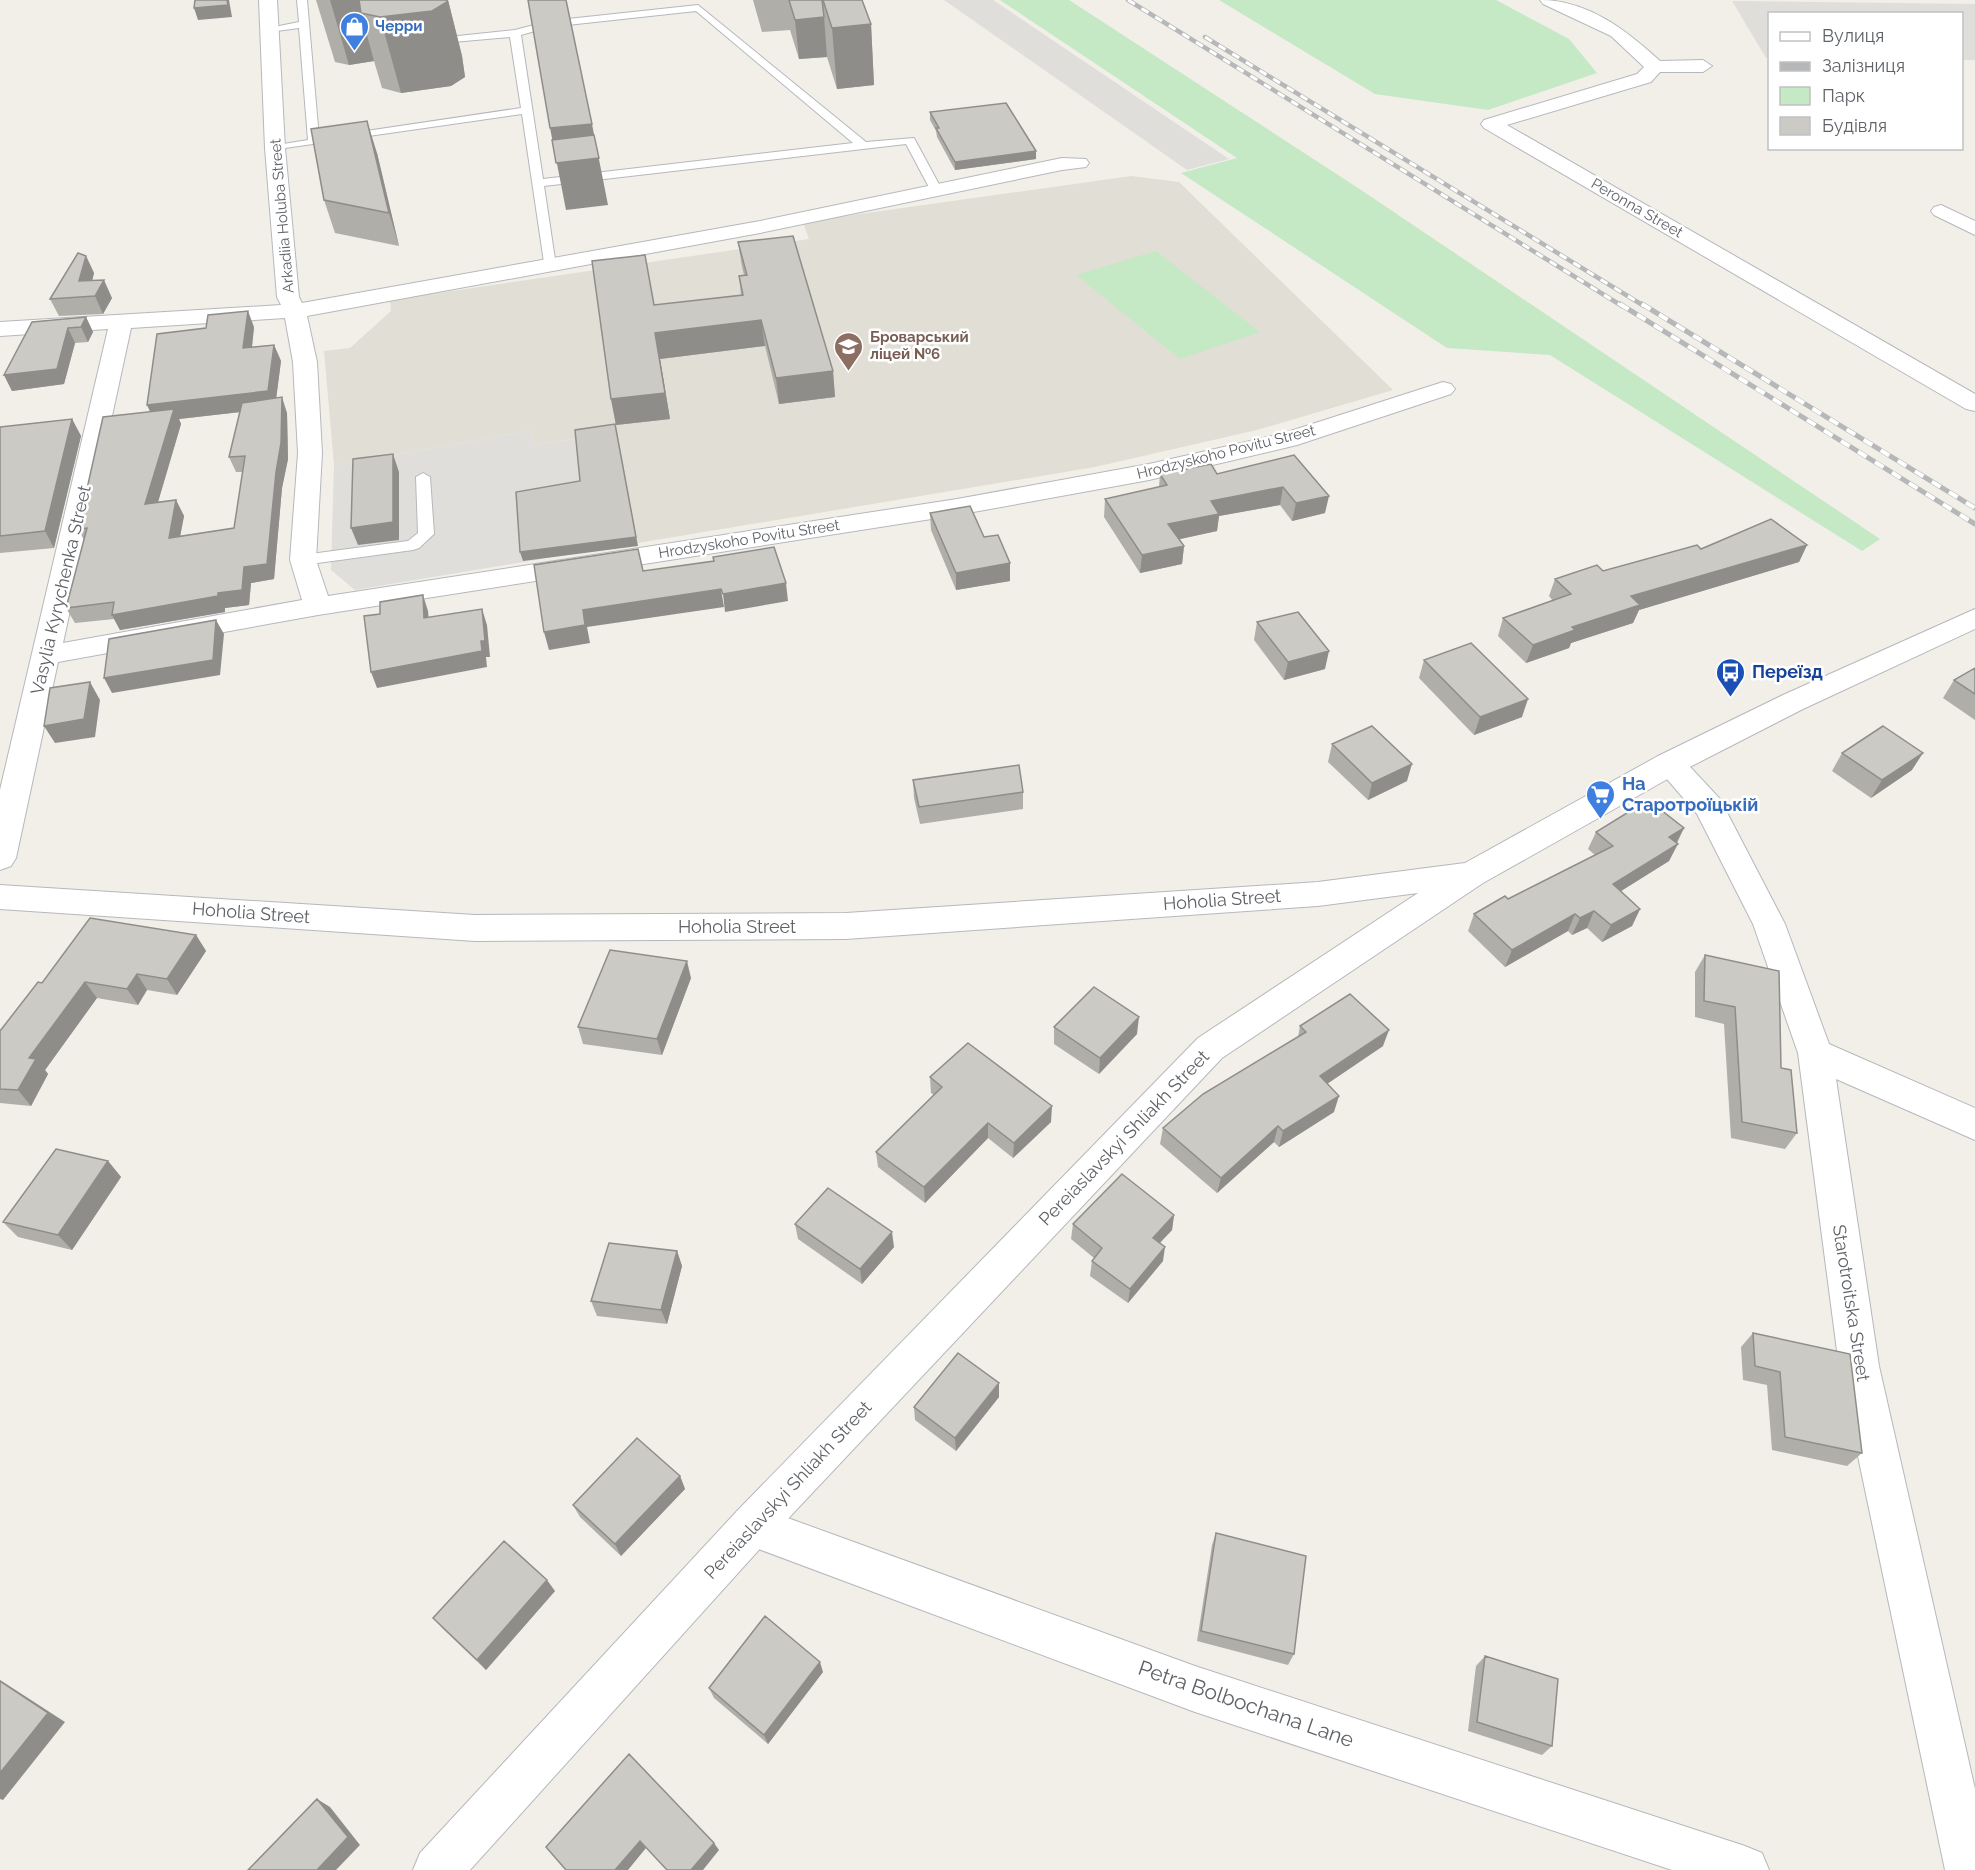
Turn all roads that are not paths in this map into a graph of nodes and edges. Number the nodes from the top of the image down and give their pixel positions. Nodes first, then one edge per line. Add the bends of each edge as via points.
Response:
1 (268, 0) edge
2 (302, 0) edge
3 (428, 0) edge
4 (1549, 0) edge
5 (304, 24) junction
6 (268, 29) junction
7 (515, 33) junction
8 (1703, 66) dead end
9 (1655, 67) junction
10 (527, 110) junction
11 (314, 142) junction
12 (864, 146) junction
13 (275, 148) junction
14 (1079, 163) dead end
15 (537, 183) junction
16 (935, 188) junction
17 (1941, 211) dead end
18 (1975, 229) edge
19 (550, 266) junction
20 (295, 311) junction
21 (121, 323) junction
22 (0, 329) edge
23 (1443, 389) dead end
24 (1975, 404) edge
25 (423, 477) dead end
26 (303, 560) junction
27 (318, 606) junction
28 (1975, 618) edge
29 (46, 655) junction
30 (1669, 764) junction
31 (0, 858) edge
32 (1472, 874) junction
33 (0, 897) edge
34 (1815, 1053) junction
35 (1975, 1125) edge
36 (752, 1526) junction
37 (437, 1870) edge
38 (1745, 1870) edge
39 (1969, 1870) edge

1 - 6 street, Arkadiia Holuba Street
2 - 5 lane
3 - 7 lane via 434,42
4 - 9 street via 1617,32
5 - 6 lane
5 - 11 lane
6 - 13 street, Arkadiia Holuba Street
7 - 10 lane
7 - 12 lane via 548,20 698,8
8 - 9 street
9 - 24 street, Peronna Street via 1644,78 1491,123
10 - 11 lane
10 - 15 lane
11 - 13 lane
12 - 15 lane
12 - 16 lane via 910,140
13 - 20 street, Arkadiia Holuba Street via 288,297
14 - 16 street
15 - 19 lane
16 - 19 street via 760,227
17 - 18 street
19 - 20 street
20 - 21 street
20 - 26 street, Arkadiia Holuba Street via 305,362 310,453
21 - 22 street
21 - 29 street, Vasylia Kyrychenka Street
23 - 27 street, Hrodzyskoho Povitu Street via 1288,440 1149,472 957,507
25 - 26 lane via 426,534 414,545
26 - 27 street, Arkadiia Holuba Street
27 - 29 street, Hrodzyskoho Povitu Street
28 - 30 street, Pereiaslavskyi Shliakh Street
29 - 31 street, Vasylia Kyrychenka Street
30 - 32 street, Pereiaslavskyi Shliakh Street
30 - 34 street, Starotroitska Street via 1709,807 1769,924
32 - 33 street, Hoholia Street via 1318,894 846,926 475,928
32 - 36 street, Pereiaslavskyi Shliakh Street via 1210,1048
34 - 35 street
34 - 39 street, Starotroitska Street via 1859,1366
36 - 37 street, Pereiaslavskyi Shliakh Street
36 - 38 street, Petra Bolbochana Lane via 1196,1689

